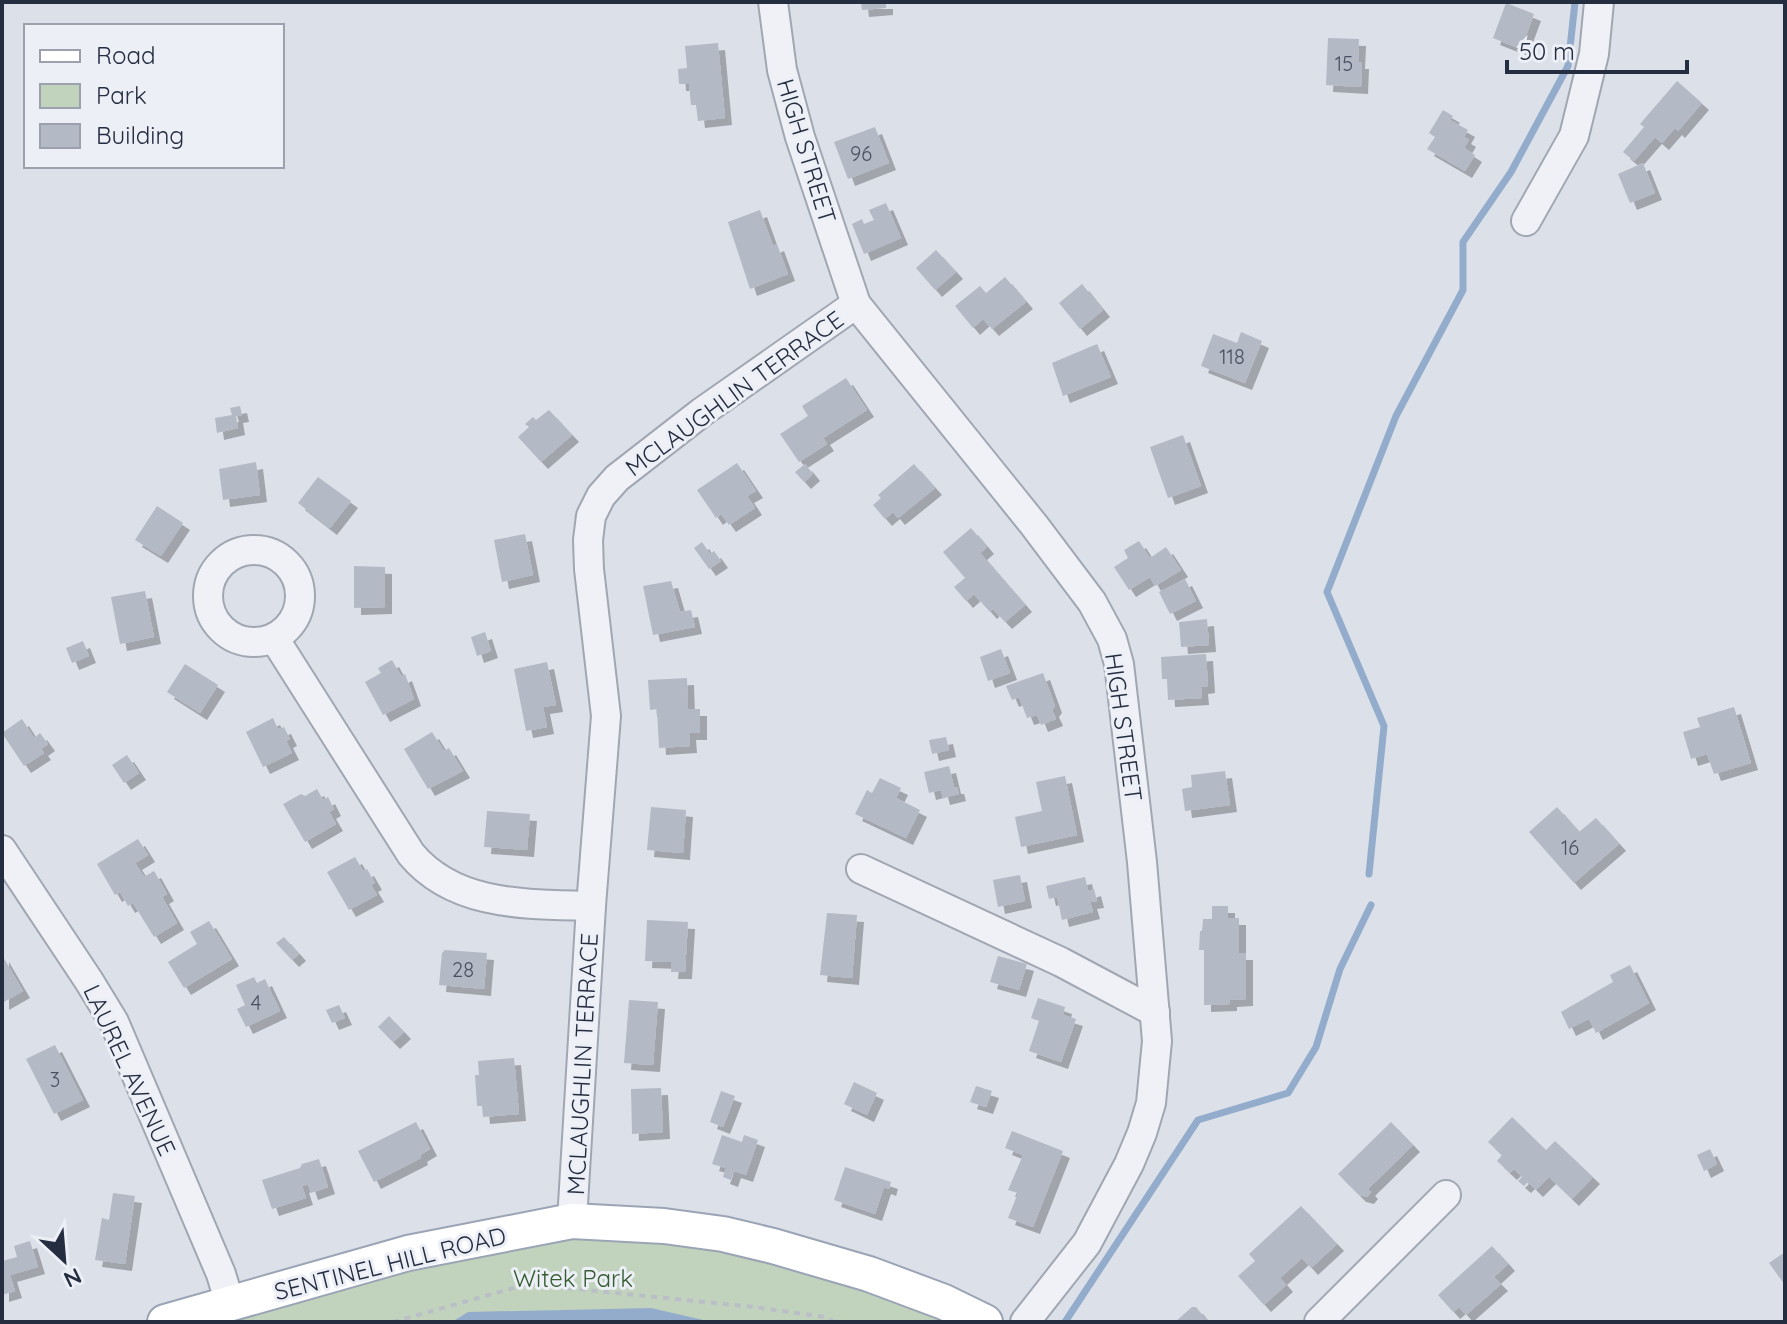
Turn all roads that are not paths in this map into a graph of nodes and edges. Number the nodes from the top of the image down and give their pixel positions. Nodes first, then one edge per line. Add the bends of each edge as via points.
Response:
1 (773, 2) edge
2 (1599, 2) edge
3 (1526, 221) dead end
4 (856, 304) junction
5 (274, 638) dead end
6 (2, 850) edge
7 (861, 869) dead end
8 (591, 906) junction
9 (1155, 1012) junction
10 (1446, 1195) dead end
11 (572, 1221) junction
12 (230, 1304) junction
13 (165, 1322) edge
14 (985, 1322) edge
15 (1025, 1322) edge
16 (1319, 1322) edge

1 - 4 street, HIGH STREET via 782,70 800,137
2 - 3 street via 1594,54 1574,136
4 - 8 street, MCLAUGHLIN TERRACE via 617,478 591,516 589,569 606,716
4 - 9 street, HIGH STREET via 1034,525 1092,602 1112,639 1142,862
5 - 8 street, MCLAUGHLIN TERRACE via 425,871 457,890 484,897
6 - 12 street, LAUREL AVENUE via 114,1022
7 - 9 street
8 - 11 street, MCLAUGHLIN TERRACE
9 - 15 street, HIGH STREET via 1156,1070 1142,1133 1087,1243
10 - 16 street
11 - 12 main road, SENTINEL HILL ROAD via 408,1253
11 - 14 main road, SENTINEL HILL ROAD via 664,1226 773,1246 869,1274
12 - 13 main road, SENTINEL HILL ROAD

